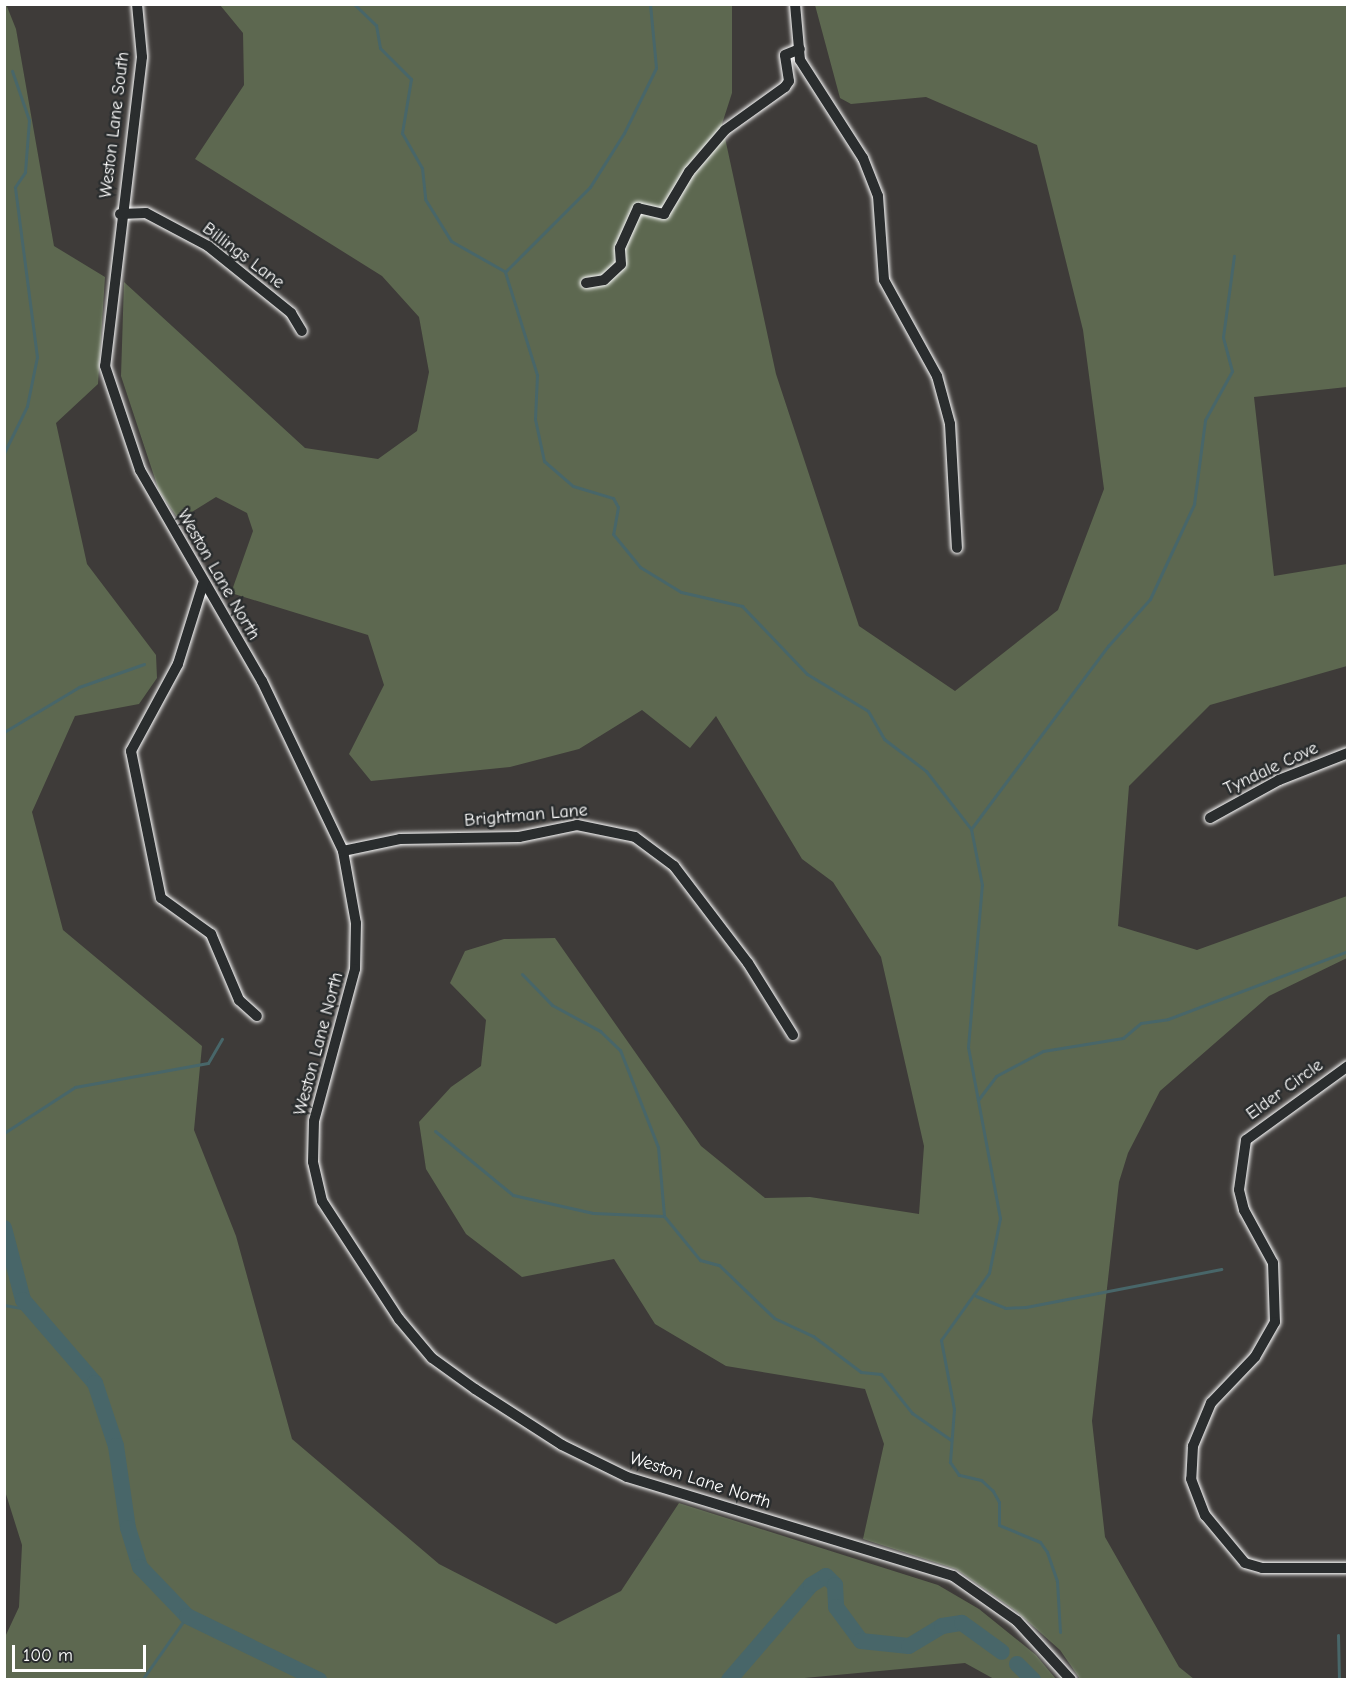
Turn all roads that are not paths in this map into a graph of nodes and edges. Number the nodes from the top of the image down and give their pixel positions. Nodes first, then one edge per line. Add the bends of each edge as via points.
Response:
1 (137, 4) edge
2 (795, 4) edge
3 (800, 49) junction
4 (120, 214) junction
5 (586, 283) dead end
6 (302, 331) dead end
7 (957, 548) dead end
8 (203, 584) junction
9 (1347, 753) edge
10 (1210, 818) dead end
11 (344, 851) junction
12 (257, 1016) dead end
13 (793, 1035) dead end
14 (1347, 1066) edge
15 (1347, 1568) edge
16 (1071, 1680) edge

1 - 4 street, Weston Lane South via 142,57
2 - 3 street
3 - 5 street via 785,55 789,81 784,87 725,130 688,172 664,214 638,208 620,248 621,264 604,280
3 - 7 street via 813,87 863,158 878,196 884,280 938,376 951,424
4 - 6 street, Billings Lane via 146,213 208,246 291,314
4 - 8 street, Weston Lane North via 105,366 140,470
8 - 11 street, Weston Lane North via 262,681
8 - 12 street via 178,664 132,751 160,898 211,934 239,1000
9 - 10 street, Tyndale Cove via 1279,780
11 - 13 street, Brightman Lane via 400,839 519,837 577,825 635,837 674,866 748,963
11 - 16 street, Weston Lane North via 356,923 355,969 314,1121 313,1162 322,1201 370,1283 432,1358 562,1445 627,1478 953,1576 1017,1621
14 - 15 street, Elder Circle via 1246,1140 1239,1190 1244,1210 1273,1263 1277,1311 1269,1339 1210,1403 1193,1446 1191,1479 1205,1515 1245,1563

